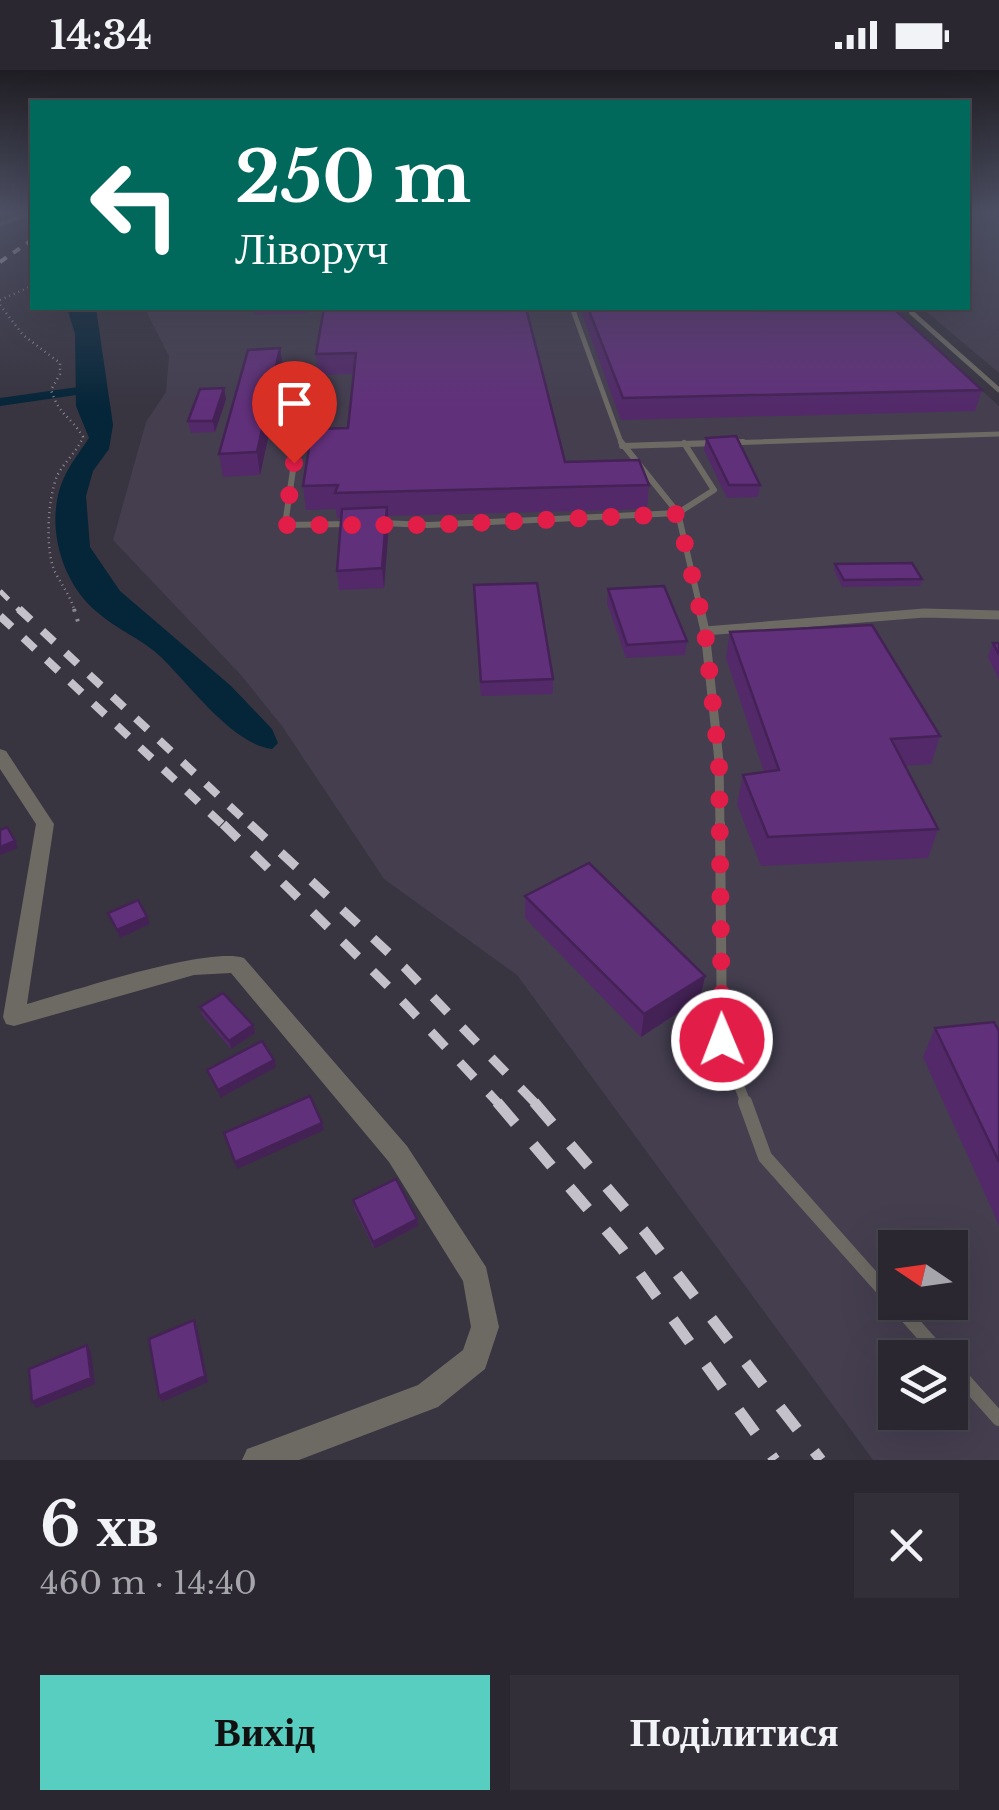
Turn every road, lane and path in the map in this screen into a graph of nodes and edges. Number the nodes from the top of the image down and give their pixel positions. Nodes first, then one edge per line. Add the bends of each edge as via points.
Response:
1 (30, 287) edge
2 (0, 300) edge
3 (0, 306) edge
4 (573, 310) edge
5 (910, 310) edge
6 (999, 390) edge
7 (999, 434) edge
8 (684, 443) junction
9 (622, 446) junction
10 (294, 463) dead end
11 (678, 514) junction
12 (999, 615) edge
13 (79, 625) dead end
14 (705, 631) junction
15 (0, 754) edge
16 (7, 1020) edge
17 (928, 1340) edge
18 (968, 1384) edge
19 (999, 1419) edge
20 (258, 1460) edge

1 - 2 path
3 - 13 path via 23,335 60,363 51,390 58,412 83,437 58,474 48,511 54,569
4 - 9 lane
5 - 6 lane
7 - 8 lane
8 - 9 lane
8 - 11 lane via 714,490
9 - 11 lane
10 - 11 lane via 285,525
11 - 14 lane
12 - 14 lane via 924,613
14 - 17 lane via 719,761 722,1040 765,1157
15 - 16 street via 45,824
16 - 20 street via 194,968 236,964 398,1154 476,1277 485,1327 475,1359 427,1396
18 - 19 lane

